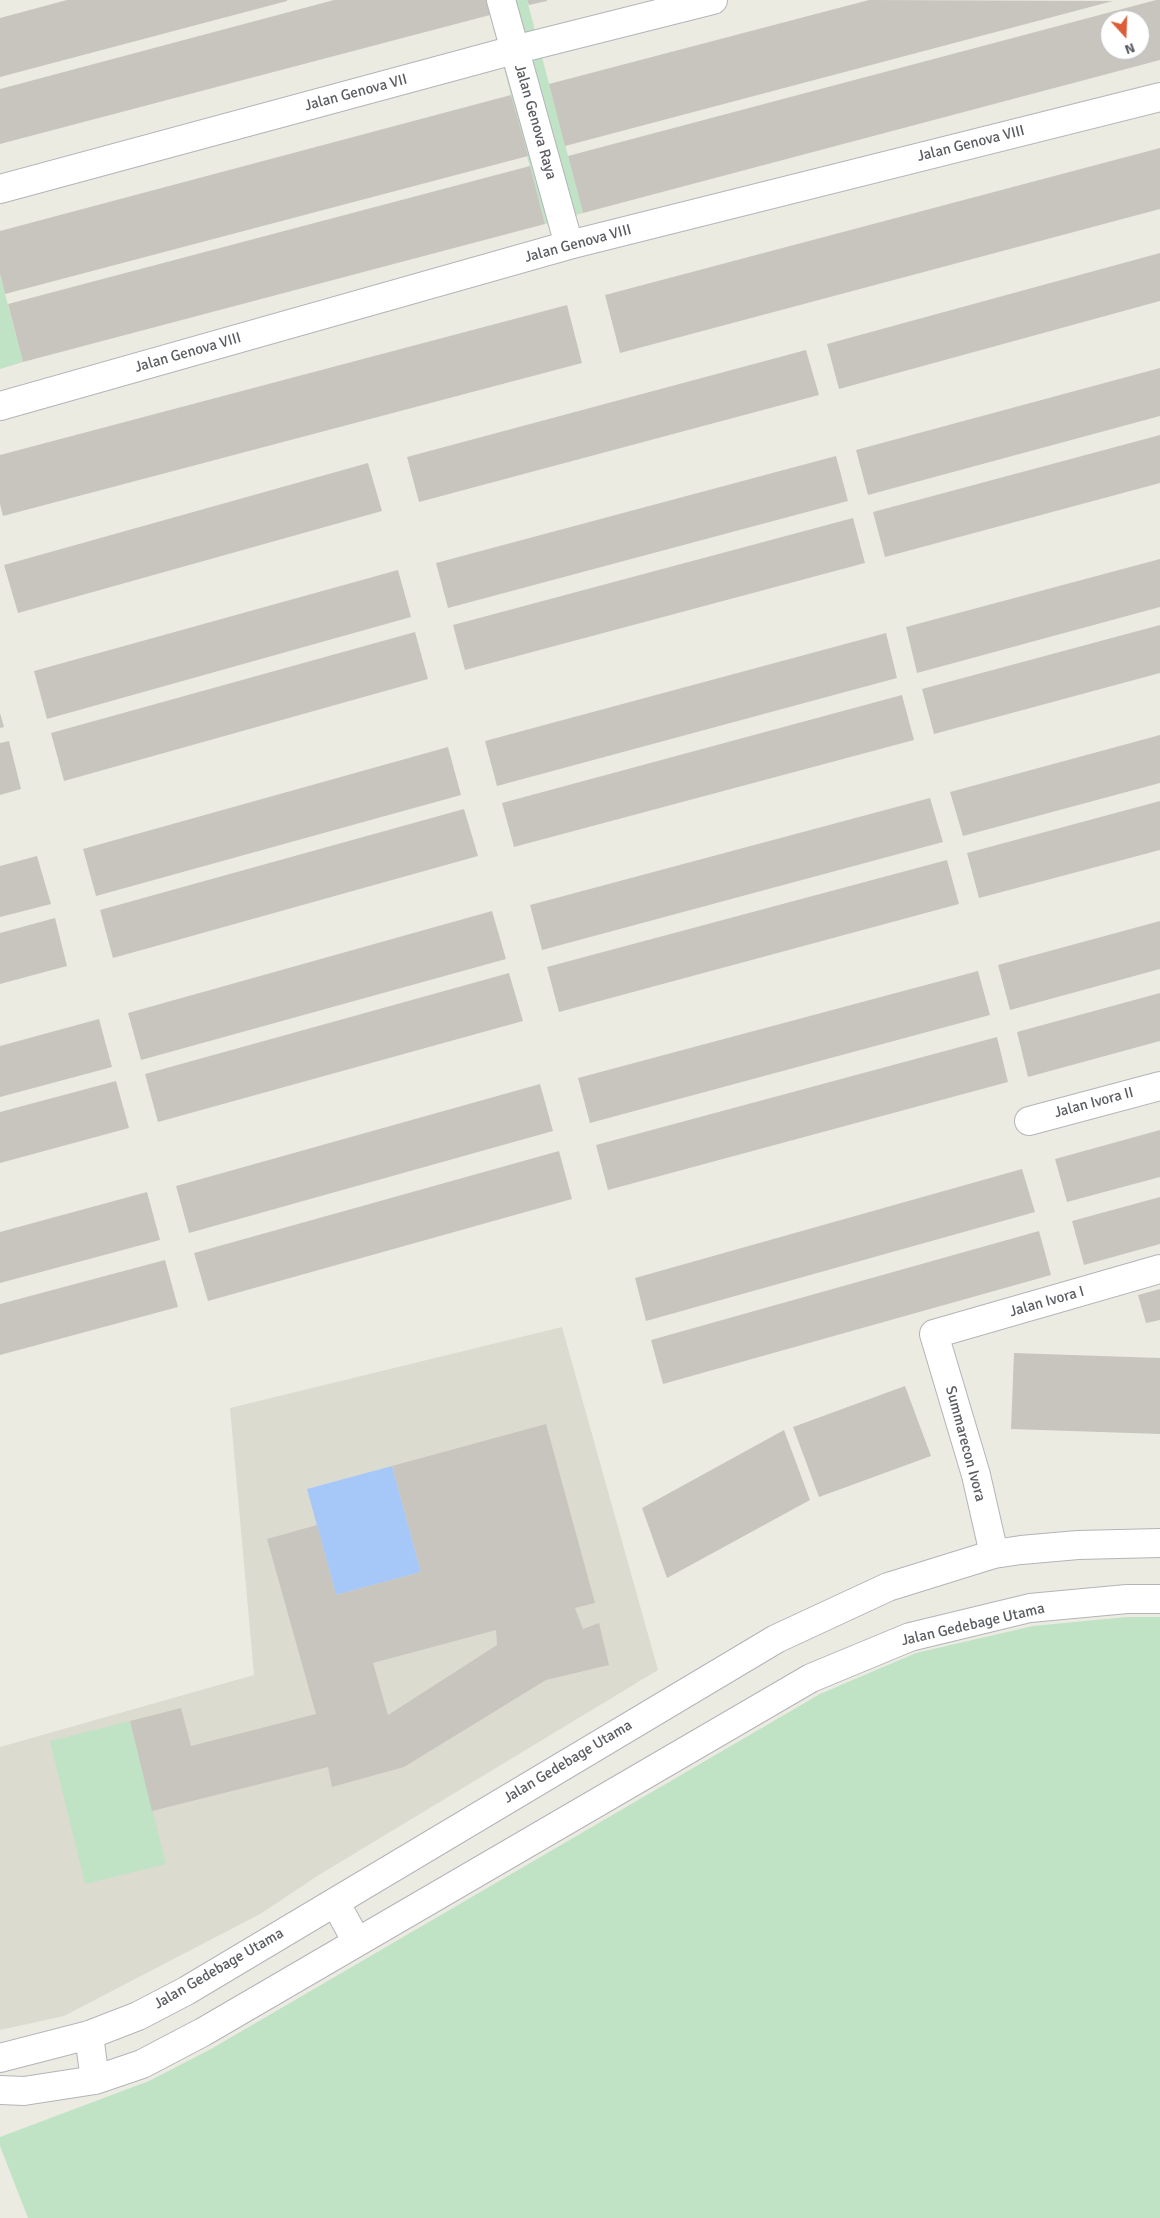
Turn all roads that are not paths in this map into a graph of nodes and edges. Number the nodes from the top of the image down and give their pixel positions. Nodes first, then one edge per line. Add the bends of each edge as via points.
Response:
1 (500, 0) edge
2 (713, 0) edge
3 (514, 50) junction
4 (1160, 97) edge
5 (0, 189) edge
6 (569, 245) junction
7 (0, 406) edge
8 (1160, 1086) edge
9 (1029, 1121) dead end
10 (1160, 1270) edge
11 (934, 1334) joint
12 (1160, 1543) edge
13 (994, 1554) junction
14 (1160, 1599) edge
15 (334, 1902) junction
16 (357, 1942) junction
17 (89, 2035) junction
18 (0, 2058) edge
19 (95, 2080) junction
20 (0, 2090) edge

1 - 3 street, Jalan Genova Raya
2 - 3 street, Jalan Genova VII
3 - 5 street, Jalan Genova VII
3 - 6 street, Jalan Genova Raya
4 - 6 street, Jalan Genova VIII
6 - 7 street, Jalan Genova VIII
8 - 9 street, Jalan Ivora II
10 - 11 street, Jalan Ivora I
11 - 13 street, Summarecon Ivora via 976,1475
12 - 13 street, Jalan Gedebage Utama via 1078,1545
13 - 15 street, Jalan Gedebage Utama via 888,1587 776,1639
14 - 16 street, Jalan Gedebage Utama via 1030,1608 910,1637 811,1678
15 - 16 street
15 - 17 street, Jalan Gedebage Utama via 186,1991 138,2016
16 - 19 street, Jalan Gedebage Utama via 203,2032 142,2064
17 - 18 street, Jalan Gedebage Utama
17 - 19 street
19 - 20 street, Jalan Gedebage Utama via 24,2091

